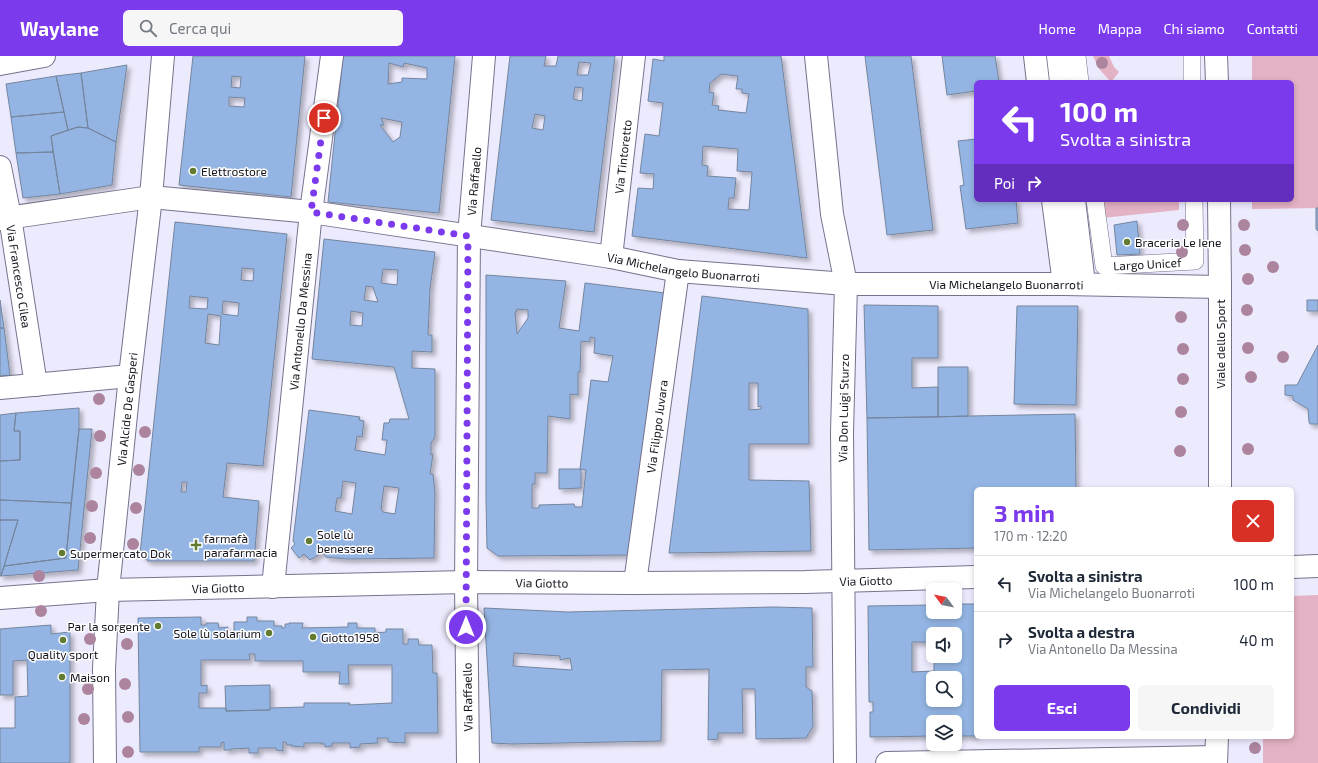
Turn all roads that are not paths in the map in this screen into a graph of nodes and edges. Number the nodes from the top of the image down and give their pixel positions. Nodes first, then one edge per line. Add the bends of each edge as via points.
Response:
1 (44, 56) edge
2 (163, 56) edge
3 (332, 56) edge
4 (484, 56) edge
5 (634, 56) edge
6 (816, 56) edge
7 (1035, 56) edge
8 (1058, 56) edge
9 (1077, 56) edge
10 (1192, 56) edge
11 (1216, 56) edge
12 (0, 64) edge
13 (1038, 80) edge
14 (1061, 80) edge
15 (1080, 80) edge
16 (1192, 80) edge
17 (1217, 80) edge
18 (0, 167) edge
19 (151, 197) junction
20 (1054, 202) edge
21 (1074, 202) edge
22 (1095, 202) edge
23 (1194, 202) edge
24 (1219, 202) edge
25 (311, 212) junction
26 (5, 218) edge
27 (468, 236) junction
28 (611, 257) junction
29 (678, 271) junction
30 (846, 284) junction
31 (1074, 284) junction
32 (1220, 287) junction
33 (130, 376) junction
34 (36, 385) junction
35 (0, 388) edge
36 (1220, 487) edge
37 (1318, 566) edge
38 (1294, 567) edge
39 (974, 577) edge
40 (844, 581) junction
41 (466, 582) junction
42 (635, 583) junction
43 (273, 587) junction
44 (108, 590) junction
45 (0, 598) edge
46 (1216, 752) edge
47 (104, 763) edge
48 (468, 763) edge
49 (845, 763) edge
50 (886, 763) edge

1 - 12 street
2 - 19 street, Via Alcide De Gasperi
3 - 25 street, Via Antonello Da Messina
4 - 27 street, Via Raffaello
5 - 28 street, Via Tintoretto
6 - 30 street, Via Don Luigi Sturzo via 832,214
7 - 13 street
8 - 14 street
9 - 15 street
10 - 16 street
11 - 17 street
18 - 26 street, Via Francesco Cilea
19 - 25 street, Via Michelangelo Buonarroti
19 - 26 street, Via Michelangelo Buonarroti
19 - 33 street, Via Alcide De Gasperi
20 - 31 street
21 - 31 street
22 - 23 street, Largo Unicef via 1104,266 1195,261
24 - 32 street, Viale dello Sport
25 - 27 street, Via Michelangelo Buonarroti
25 - 43 street, Via Antonello Da Messina
26 - 34 street, Via Francesco Cilea
27 - 28 street, Via Michelangelo Buonarroti
27 - 41 street, Via Raffaello
28 - 29 street, Via Michelangelo Buonarroti
29 - 30 street, Via Michelangelo Buonarroti
29 - 42 street, Via Filippo Juvara
30 - 31 street, Via Michelangelo Buonarroti
30 - 40 street, Via Don Luigi Sturzo via 842,432
31 - 32 street, Via Michelangelo Buonarroti
32 - 36 street, Viale dello Sport
33 - 34 street
33 - 44 street, Via Alcide De Gasperi
34 - 35 street
37 - 38 street
39 - 40 street, Via Giotto
40 - 42 street, Via Giotto
40 - 49 street, Via Don Luigi Sturzo
41 - 42 street, Via Giotto
41 - 43 street, Via Giotto
41 - 48 street, Via Raffaello
43 - 44 street, Via Giotto
44 - 45 street, Via Giotto
44 - 47 street, Via Alcide De Gasperi via 104,669
46 - 50 street

